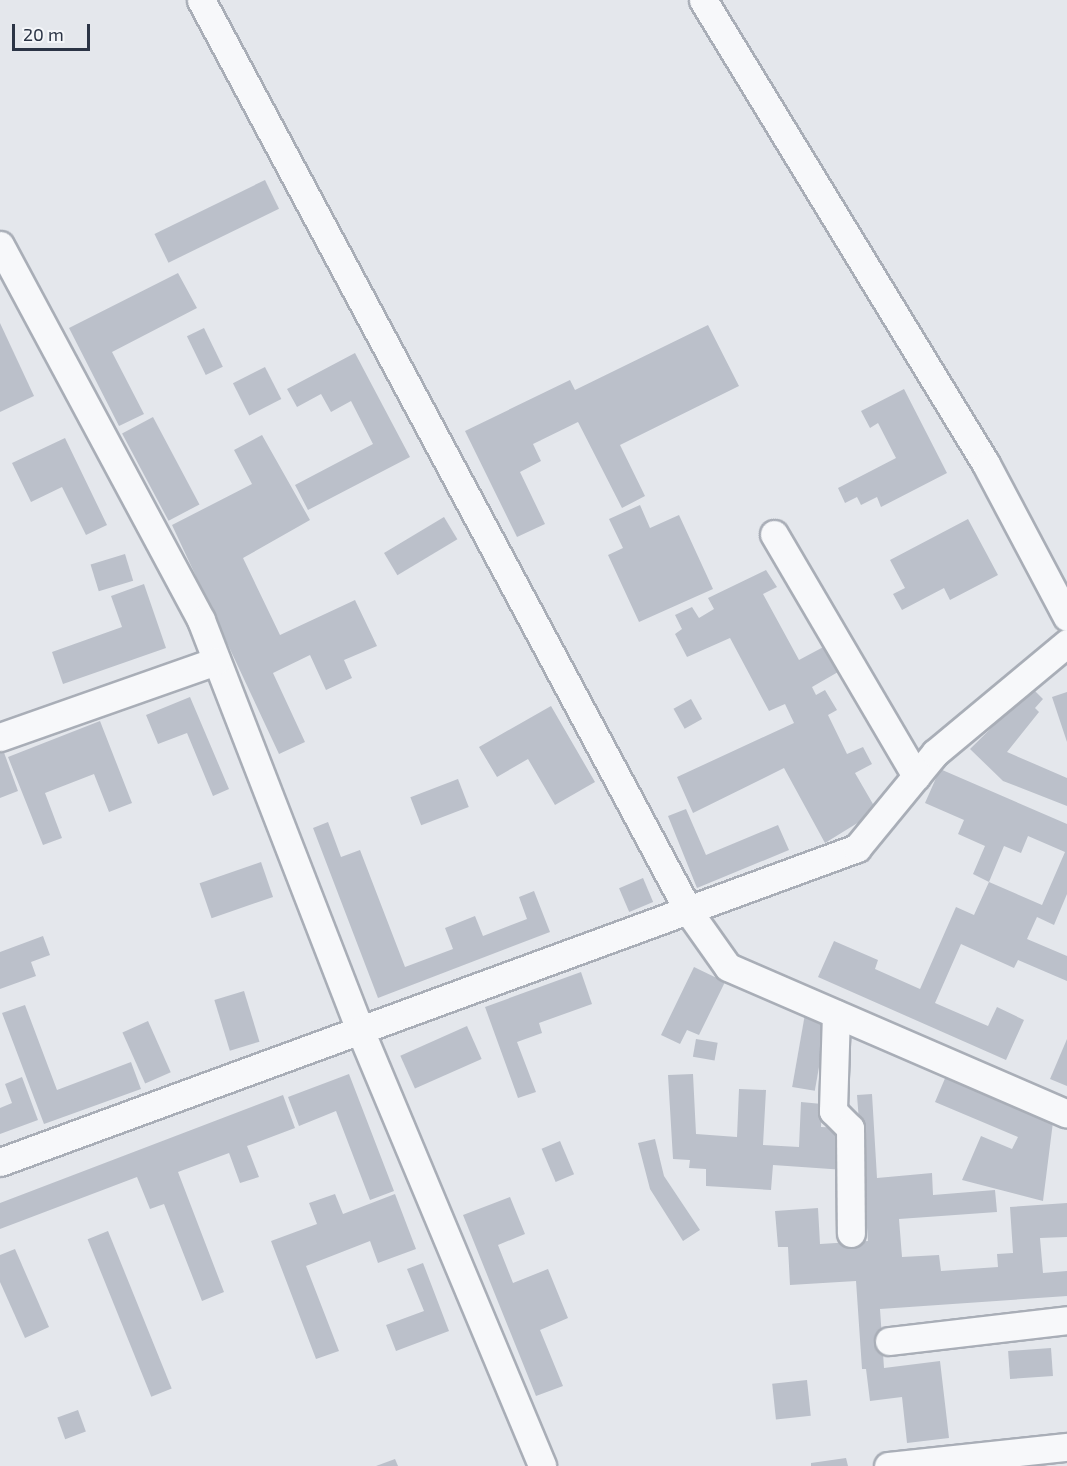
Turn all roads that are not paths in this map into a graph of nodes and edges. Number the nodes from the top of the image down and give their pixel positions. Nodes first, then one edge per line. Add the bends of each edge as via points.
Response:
1 (201, 0) edge
2 (703, 0) edge
3 (0, 245) edge
4 (774, 534) dead end
5 (1067, 617) edge
6 (1067, 643) edge
7 (216, 661) junction
8 (0, 737) edge
9 (916, 776) junction
10 (689, 912) junction
11 (836, 1014) junction
12 (360, 1030) junction
13 (1067, 1114) edge
14 (0, 1162) edge
15 (851, 1233) dead end
16 (1067, 1320) edge
17 (888, 1341) dead end
18 (1067, 1447) edge
19 (542, 1466) edge
20 (888, 1466) edge

1 - 10 street
2 - 5 street via 986,464
3 - 7 street via 201,620
4 - 9 street
6 - 9 street via 934,753
7 - 8 street
7 - 12 street
9 - 10 street via 857,848
10 - 11 street via 728,967
10 - 12 street
11 - 13 street
11 - 15 street via 832,1111 850,1128
12 - 14 street
12 - 19 street
16 - 17 street
18 - 20 street

